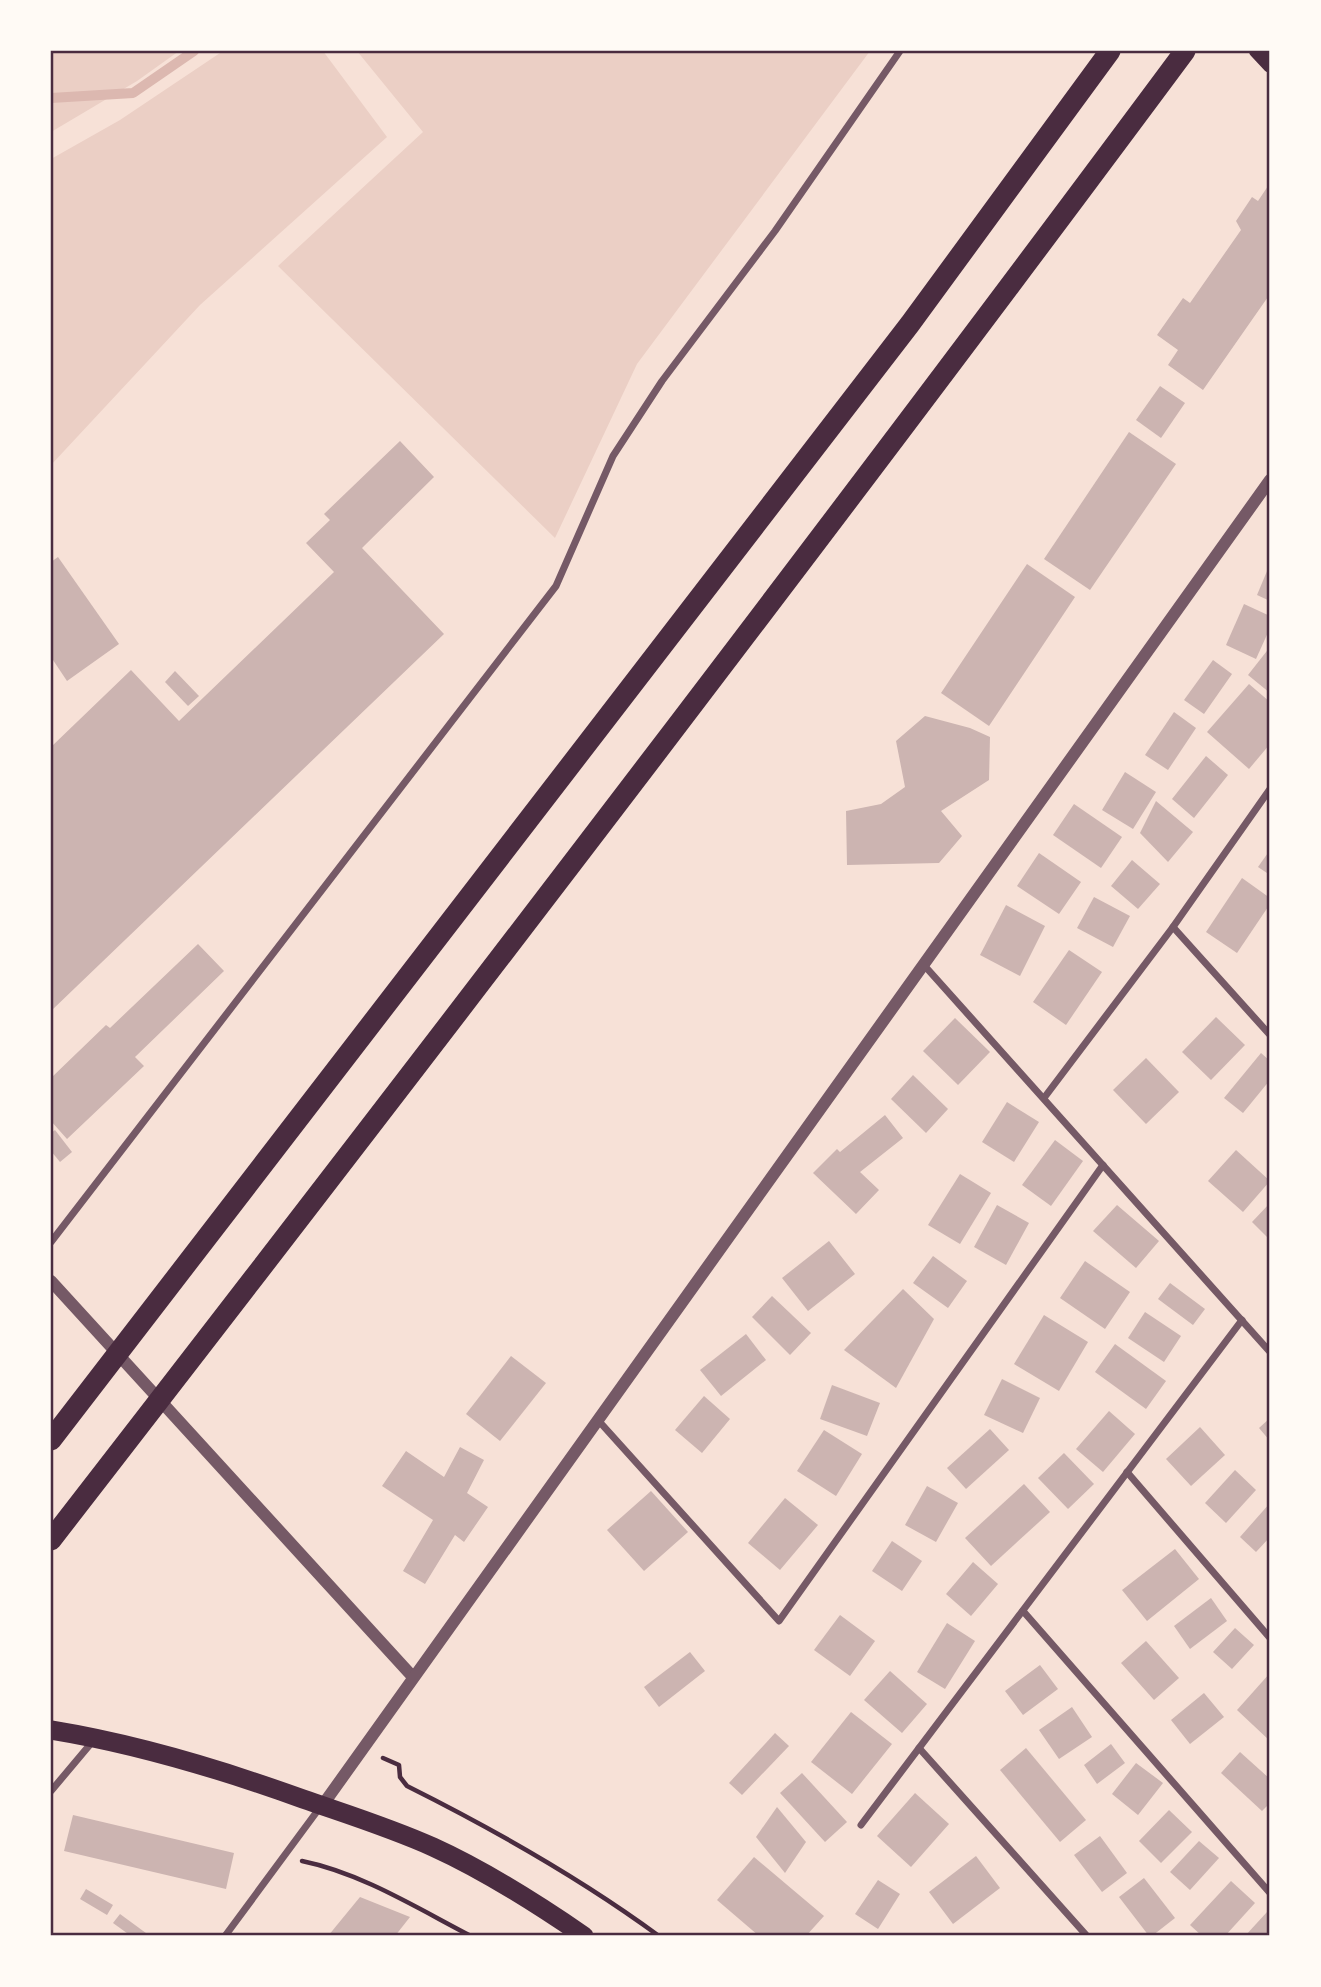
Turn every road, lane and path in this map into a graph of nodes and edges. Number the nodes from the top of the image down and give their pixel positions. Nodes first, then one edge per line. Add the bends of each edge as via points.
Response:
1 (900, 51) edge
2 (1110, 51) edge
3 (1185, 51) edge
4 (1256, 51) edge
5 (1270, 66) edge
6 (1270, 480) edge
7 (1270, 789) edge
8 (1173, 927) junction
9 (923, 964) junction
10 (1270, 1035) edge
11 (1044, 1098) junction
12 (1103, 1165) junction
13 (51, 1242) edge
14 (51, 1281) edge
15 (1242, 1320) junction
16 (1270, 1352) edge
17 (597, 1419) junction
18 (51, 1440) edge
19 (1127, 1472) junction
20 (51, 1540) edge
21 (1023, 1611) junction
22 (1270, 1637) edge
23 (412, 1676) junction
24 (53, 1731) edge
25 (94, 1740) junction
26 (363, 1748) junction
27 (919, 1748) junction
28 (51, 1791) edge
29 (322, 1805) junction
30 (861, 1825) dead end
31 (284, 1855) junction
32 (1270, 1893) edge
33 (225, 1936) edge
34 (471, 1936) edge
35 (584, 1936) edge
36 (659, 1936) edge
37 (1087, 1936) edge

1 - 13 street via 613,456 556,586
2 - 18 highway via 902,335
3 - 20 highway via 450,1024
4 - 5 main road
6 - 9 street
7 - 8 street
8 - 10 street
8 - 11 street
9 - 11 street
9 - 17 street
11 - 12 street
12 - 15 street
12 - 17 street via 779,1621
14 - 23 street
15 - 16 street
15 - 19 street
17 - 23 street
19 - 21 street
19 - 22 street
21 - 27 street
21 - 32 street
23 - 26 street
24 - 25 highway
25 - 28 street
25 - 29 highway via 228,1772
26 - 29 street
26 - 36 path via 399,1765 407,1786 470,1817 603,1895
27 - 30 street
27 - 37 street
29 - 31 street
29 - 35 highway via 433,1847 527,1896
31 - 33 street
31 - 34 path via 326,1866

